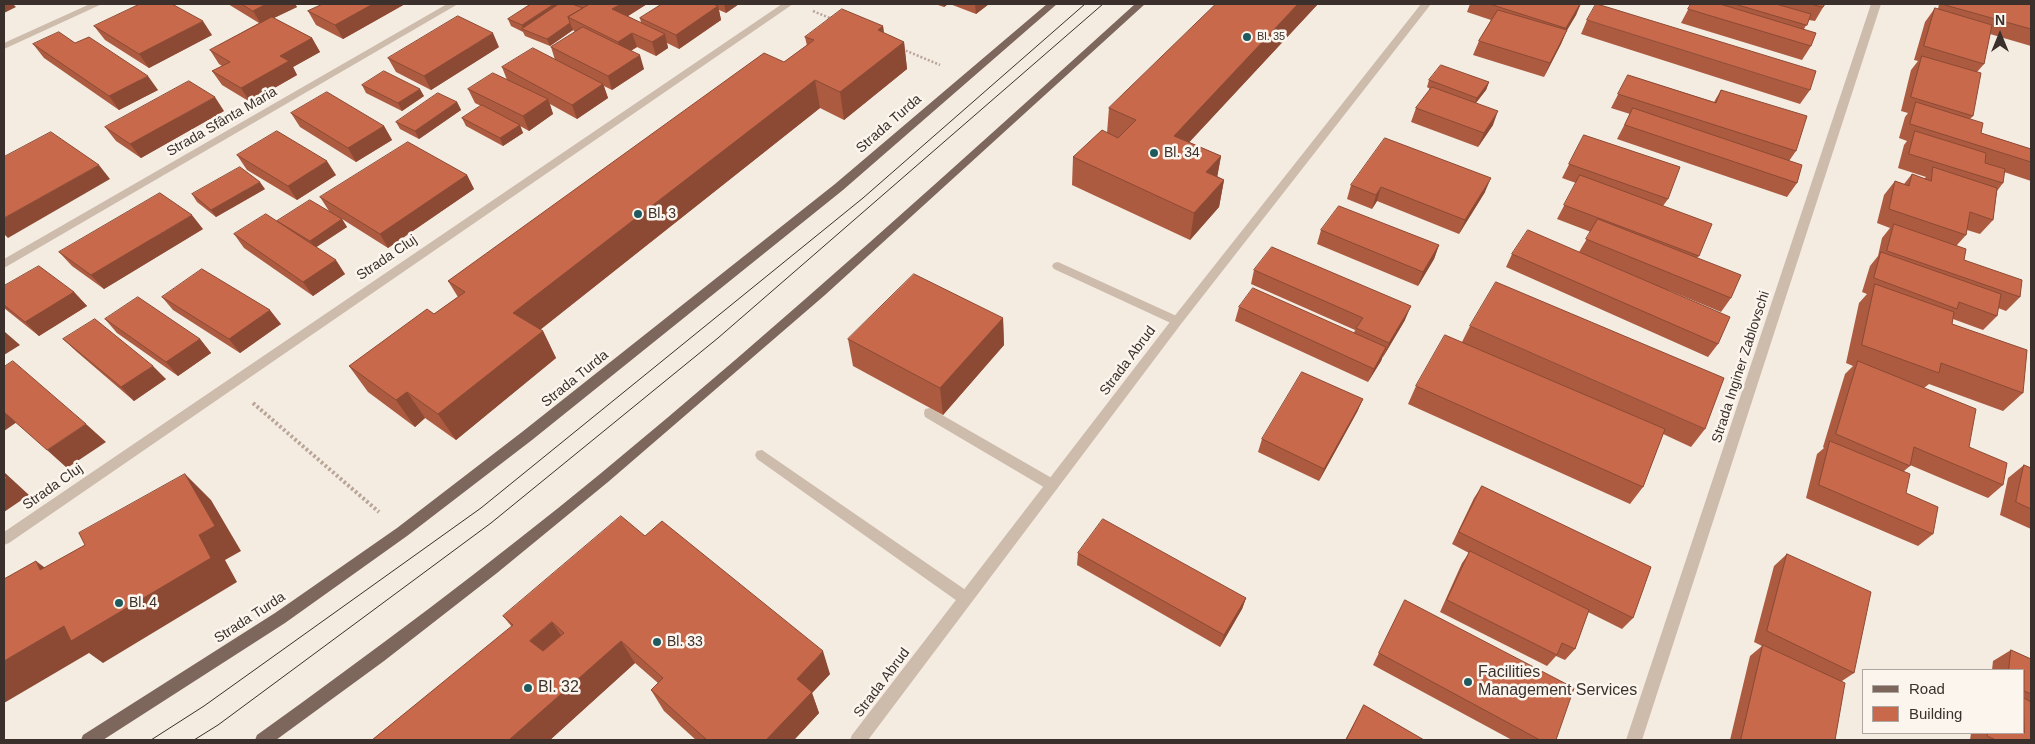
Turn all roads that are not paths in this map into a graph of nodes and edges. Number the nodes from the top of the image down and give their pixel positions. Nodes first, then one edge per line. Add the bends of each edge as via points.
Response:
1 (97, 4) edge
2 (453, 4) edge
3 (788, 4) edge
4 (1052, 4) edge
5 (1140, 4) edge
6 (1426, 4) edge
7 (1876, 4) edge
8 (4, 46) edge
9 (4, 264) edge
10 (1058, 266) dead end
11 (1178, 321) junction
12 (930, 413) edge
13 (762, 455) dead end
14 (1052, 485) junction
15 (4, 539) edge
16 (965, 598) junction
17 (89, 740) edge
18 (263, 740) edge
19 (858, 740) edge
20 (1634, 740) edge

1 - 8 street
2 - 9 street, Strada Sfânta Maria
3 - 15 street, Strada Cluj
4 - 17 main road, Strada Turda via 816,205 402,532 280,618
5 - 18 main road via 902,222 746,359 468,590
6 - 11 street, Strada Abrud
7 - 20 street, Strada Inginer Zablovschi
10 - 11 street
11 - 14 street, Strada Abrud
12 - 14 street
13 - 16 street
14 - 16 street, Strada Abrud
16 - 19 street, Strada Abrud

